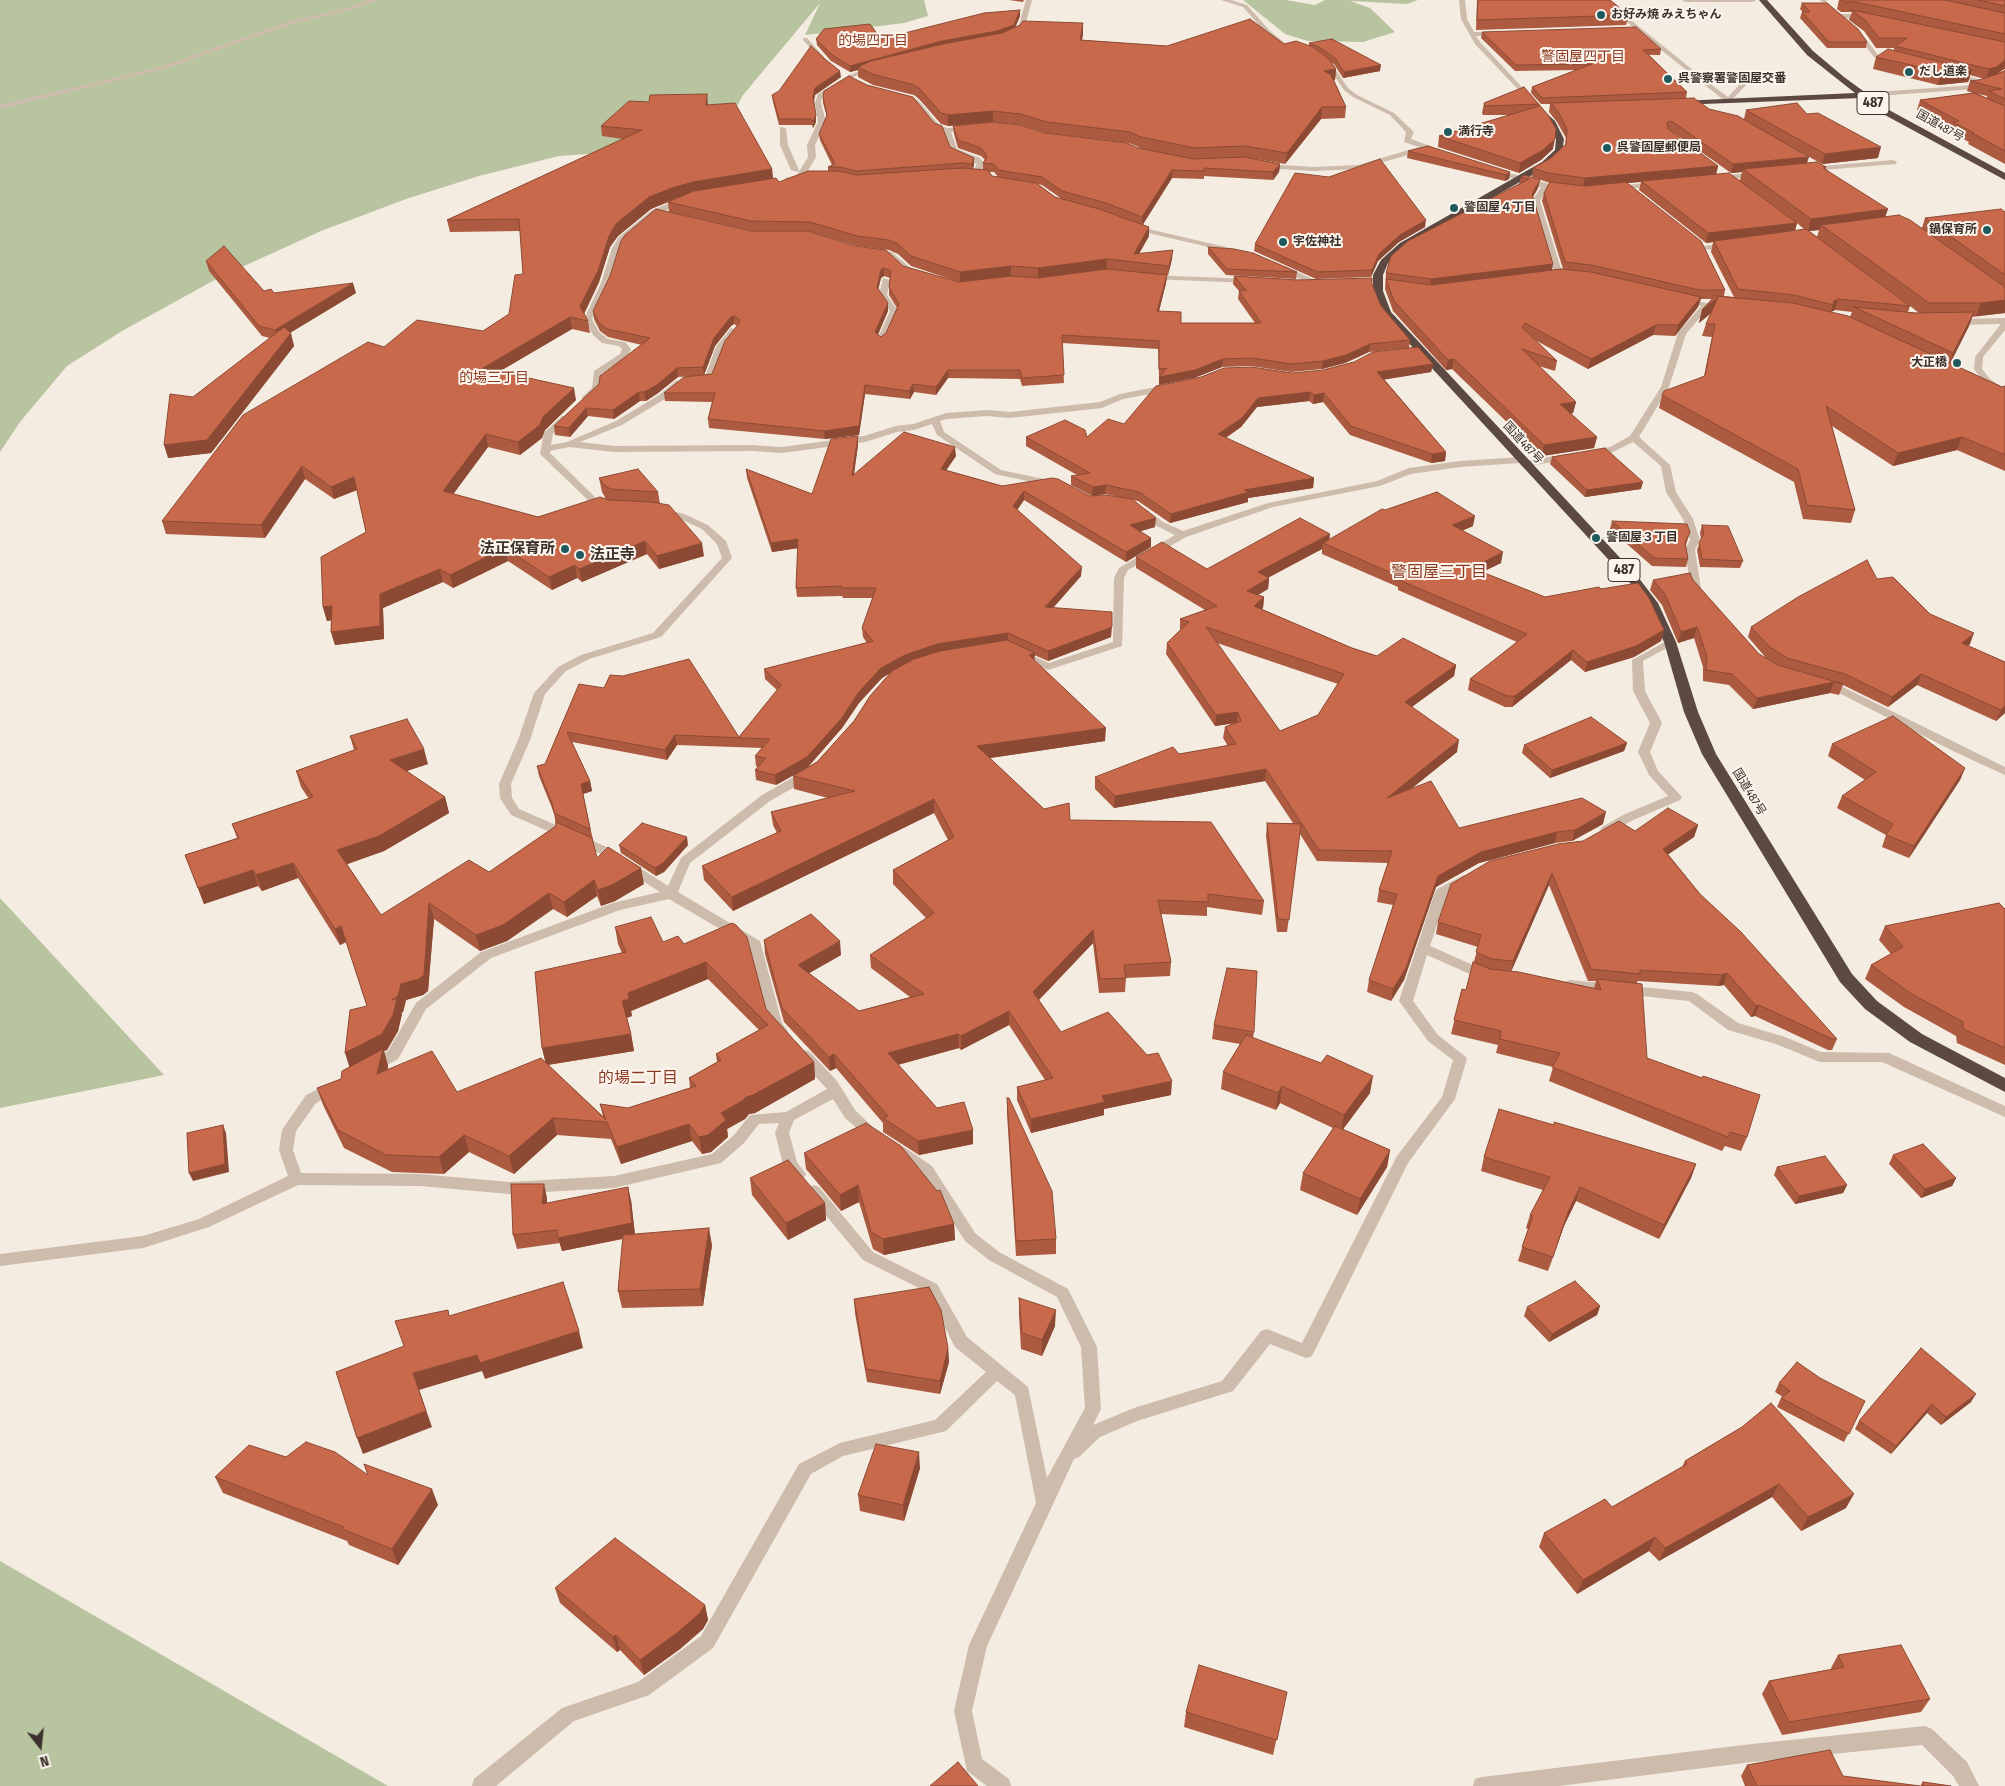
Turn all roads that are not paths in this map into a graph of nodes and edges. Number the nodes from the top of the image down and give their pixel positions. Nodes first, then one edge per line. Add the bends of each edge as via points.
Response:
1 (375, 0) edge
2 (1029, 0) edge
3 (1224, 0) edge
4 (1462, 0) edge
5 (1602, 0) edge
6 (1685, 0) edge
7 (1753, 0) edge
8 (1763, 0) edge
9 (1824, 0) edge
10 (1838, 16) junction
11 (1872, 20) edge
12 (1845, 22) edge
13 (1852, 27) edge
14 (1638, 29) junction
15 (1628, 30) edge
16 (1508, 33) edge
17 (1472, 34) junction
18 (805, 39) dead end
19 (1000, 41) edge
20 (1290, 46) edge
21 (1315, 55) edge
22 (1904, 62) edge
23 (828, 63) edge
24 (878, 67) edge
25 (2005, 72) edge
26 (1948, 73) edge
27 (1703, 81) junction
28 (1986, 83) junction
29 (1953, 89) junction
30 (894, 94) edge
31 (1863, 96) junction
32 (1970, 98) edge
33 (1728, 101) junction
34 (1691, 102) junction
35 (1667, 103) edge
36 (0, 107) edge
37 (1544, 108) joint
38 (1710, 110) edge
39 (782, 128) edge
40 (975, 128) edge
41 (948, 130) junction
42 (1426, 148) junction
43 (1447, 155) edge
44 (1893, 162) dead end
45 (1812, 163) edge
46 (1256, 165) edge
47 (1484, 167) edge
48 (1821, 168) junction
49 (1802, 170) edge
50 (976, 174) edge
51 (1764, 174) edge
52 (1830, 174) edge
53 (801, 175) junction
54 (1723, 175) junction
55 (2005, 177) edge
56 (1520, 178) junction
57 (1706, 179) edge
58 (778, 183) edge
59 (1667, 183) edge
60 (1734, 183) edge
61 (1545, 186) junction
62 (1627, 187) junction
63 (1609, 189) edge
64 (1574, 190) edge
65 (1634, 193) edge
66 (694, 197) edge
67 (655, 212) junction
68 (674, 216) edge
69 (1125, 224) edge
70 (1696, 242) edge
71 (1740, 244) edge
72 (864, 251) edge
73 (1248, 254) edge
74 (1272, 264) edge
75 (916, 273) edge
76 (1559, 275) edge
77 (1146, 277) edge
78 (886, 280) edge
79 (1258, 282) edge
80 (1329, 283) edge
81 (1296, 284) edge
82 (1319, 284) junction
83 (1727, 296) edge
84 (1677, 298) edge
85 (1707, 305) junction
86 (1949, 322) edge
87 (2005, 323) edge
88 (735, 328) edge
89 (881, 340) edge
90 (1971, 378) edge
91 (1987, 381) junction
92 (1174, 387) edge
93 (2005, 394) edge
94 (934, 420) junction
95 (1634, 438) junction
96 (569, 444) junction
97 (546, 449) junction
98 (1522, 462) junction
99 (1061, 485) edge
100 (1135, 505) edge
101 (620, 508) edge
102 (653, 510) edge
103 (1182, 535) junction
104 (1709, 604) edge
105 (1670, 642) junction
106 (1016, 652) edge
107 (1812, 681) edge
108 (819, 764) edge
109 (2005, 771) edge
110 (1593, 838) edge
111 (1475, 873) edge
112 (671, 894) junction
113 (1424, 949) junction
114 (1497, 977) edge
115 (1555, 983) edge
116 (360, 1073) edge
117 (344, 1082) edge
118 (2005, 1086) edge
119 (836, 1090) junction
120 (2005, 1112) edge
121 (788, 1116) junction
122 (296, 1179) junction
123 (0, 1260) edge
124 (997, 1371) junction
125 (1064, 1461) junction
126 (1044, 1503) junction
127 (481, 1786) edge
128 (1002, 1786) edge
129 (1482, 1786) edge
130 (1970, 1786) edge

1 - 36 street via 293,22 162,68
2 - 19 street via 1022,26 1017,33
3 - 20 street via 1245,6 1268,32
4 - 17 street via 1464,19
5 - 14 street
6 - 7 street
8 - 31 highway, 国道487号 / 487 via 1810,53
9 - 10 street
10 - 11 street
10 - 12 street
13 - 22 street via 1876,56
14 - 15 street
14 - 27 street
16 - 17 street
17 - 37 street via 1477,44
18 - 23 street
21 - 42 street via 1331,67 1346,89 1392,114 1410,132 1407,140
24 - 53 street via 849,77 820,95 818,103 822,122 811,146 812,157
25 - 28 street
26 - 28 street
27 - 33 street
27 - 33 street via 1736,79 1743,85
28 - 29 street
29 - 31 street
29 - 32 street
30 - 41 street via 916,101 938,127
31 - 33 highway, 487
31 - 55 highway, 国道487号 / 487 via 1886,112
33 - 34 highway, 487
34 - 35 highway, 487
34 - 38 street
37 - 56 highway, 国道487号 / 487 via 1560,139 1559,151 1545,164
39 - 53 street via 784,145
40 - 41 street
41 - 50 street via 954,150 981,164
42 - 43 street
42 - 46 street via 1358,167 1314,169
44 - 48 street
45 - 48 street
47 - 56 street
48 - 49 street
48 - 52 street
51 - 54 street
53 - 58 street
54 - 57 street
54 - 60 street
56 - 61 street
56 - 98 highway, 国道487号 / 487 via 1403,245 1384,262 1378,275 1378,291 1386,312 1415,351
59 - 62 street
61 - 64 street
61 - 76 street via 1536,201
62 - 63 street
62 - 65 street
66 - 67 street
67 - 68 street
67 - 97 street via 622,239 616,248 605,283 588,319 605,341 627,348 624,355 597,373 596,388 548,433
69 - 73 street
70 - 71 street via 1705,252
72 - 75 street via 888,254 907,270
74 - 82 street
77 - 79 street
78 - 89 street via 883,295 894,311
80 - 82 street
81 - 82 street
83 - 85 street via 1731,304
84 - 85 street
85 - 95 street via 1682,333 1665,387
86 - 87 street
87 - 91 street via 1979,357 1978,369
88 - 96 street via 720,347 708,380 682,380 662,397 619,423
90 - 91 street
91 - 93 street
92 - 94 street via 1120,397 1102,405 1010,414 946,416
94 - 96 street via 865,439 782,450 614,449
94 - 99 street via 940,433 998,472
95 - 98 street via 1613,450
95 - 104 street via 1668,472 1671,492 1688,519 1695,540 1690,550 1696,589
96 - 97 street
97 - 101 street via 545,454 550,461 594,501
98 - 103 street via 1460,464 1409,471 1380,483 1271,505
98 - 105 highway, 国道487号 / 487 via 1634,580 1654,606
100 - 103 street via 1160,524
102 - 112 street via 681,516 705,527 722,543 727,558 657,635 584,657 562,669 540,693 505,784 506,798 515,812 605,851
103 - 106 street via 1124,568 1119,578 1118,644 1048,667
105 - 110 street via 1636,660 1639,691 1656,723 1644,752 1653,772 1676,797 1627,818
105 - 118 highway, 国道487号 / 487 via 1691,712 1709,754 1846,978 1871,1005 1916,1038
107 - 109 street via 1837,688
108 - 112 street via 813,771 766,798 684,861
111 - 113 street via 1441,892
112 - 116 street via 617,906 486,955 422,1006 393,1055
112 - 119 street via 755,944 776,1025
113 - 114 street via 1487,976
113 - 125 street via 1406,1001 1433,1038 1460,1058 1448,1099 1402,1160 1306,1351 1267,1336 1226,1386 1134,1415 1094,1432
115 - 120 street via 1692,997 1733,1027 1780,1040 1820,1057 1884,1057
117 - 122 street via 310,1099 289,1130 286,1150
119 - 121 street
119 - 125 street via 850,1114 871,1133 927,1170 970,1238 994,1256 1063,1293 1089,1347 1093,1409
121 - 122 street via 755,1119 739,1139 716,1159 614,1182 509,1188 420,1180
121 - 124 street via 782,1133 790,1164 868,1256 932,1288 961,1342
122 - 123 street via 204,1223 143,1242
124 - 126 street via 1022,1392
124 - 127 street via 940,1426 840,1450 805,1469 707,1642 643,1689 568,1714
125 - 126 street
126 - 128 street via 978,1646 963,1711 974,1764
129 - 130 street via 1925,1735 1960,1769

